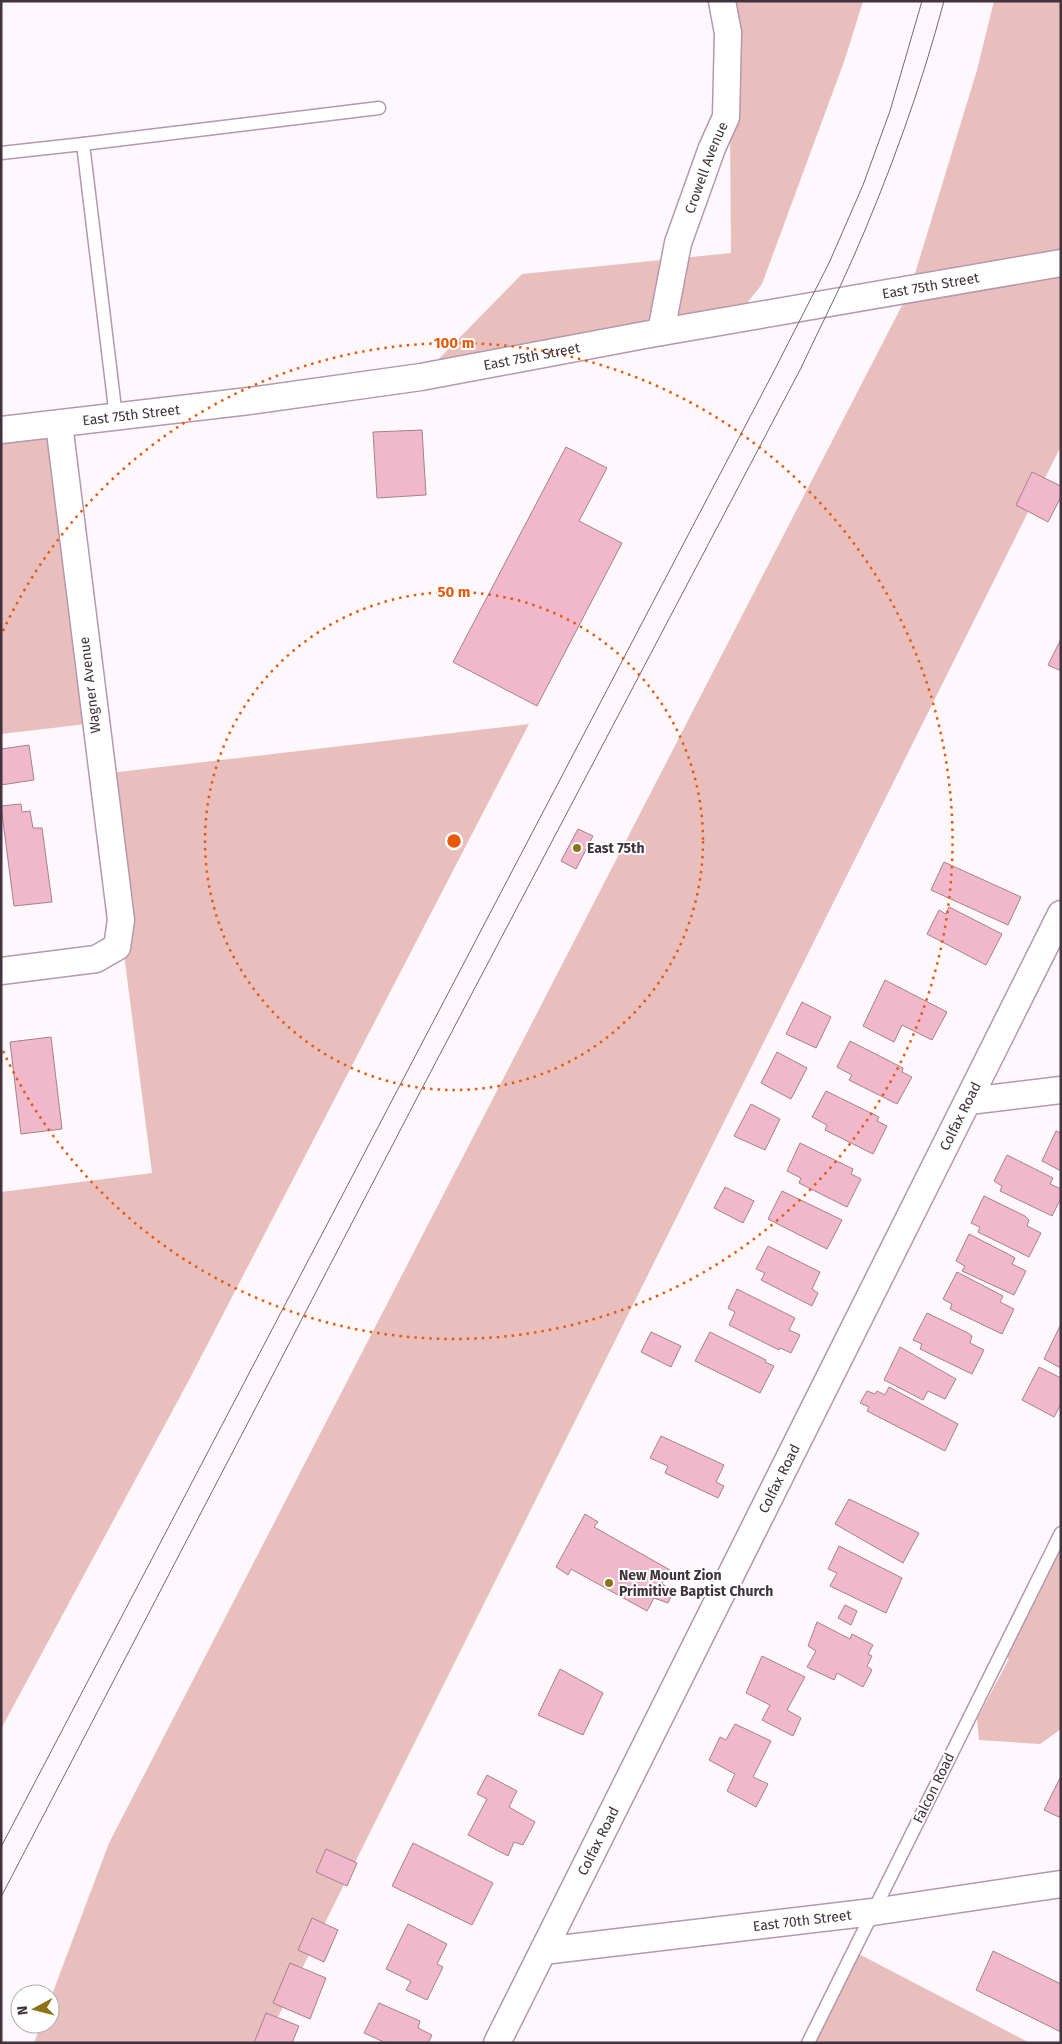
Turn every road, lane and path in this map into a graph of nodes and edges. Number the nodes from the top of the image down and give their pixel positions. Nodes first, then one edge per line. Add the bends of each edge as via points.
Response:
1 (722, 1) edge
2 (379, 108) dead end
3 (83, 144) junction
4 (1, 153) edge
5 (1061, 263) edge
6 (661, 332) junction
7 (116, 417) junction
8 (59, 424) junction
9 (1, 430) edge
10 (1061, 914) edge
11 (1, 971) edge
12 (1061, 1090) edge
13 (969, 1101) junction
14 (1061, 1533) edge
15 (1061, 1884) edge
16 (873, 1912) junction
17 (543, 1950) junction
18 (497, 2043) edge
19 (808, 2043) edge

1 - 6 street, Crowell Avenue via 728,33 726,117 678,243
2 - 3 lane
3 - 4 lane
3 - 7 lane
5 - 6 street, East 75th Street
6 - 7 street, East 75th Street via 411,378
7 - 8 street, East 75th Street
8 - 9 street, East 75th Street
8 - 11 street, Wagner Avenue via 121,920 117,947 96,958
10 - 13 street, Colfax Road
12 - 13 street
13 - 17 street, Colfax Road
14 - 16 lane, Falcon Road
15 - 16 street, East 70th Street
16 - 17 street, East 70th Street
16 - 19 lane, Falcon Road
17 - 18 street, Colfax Road

